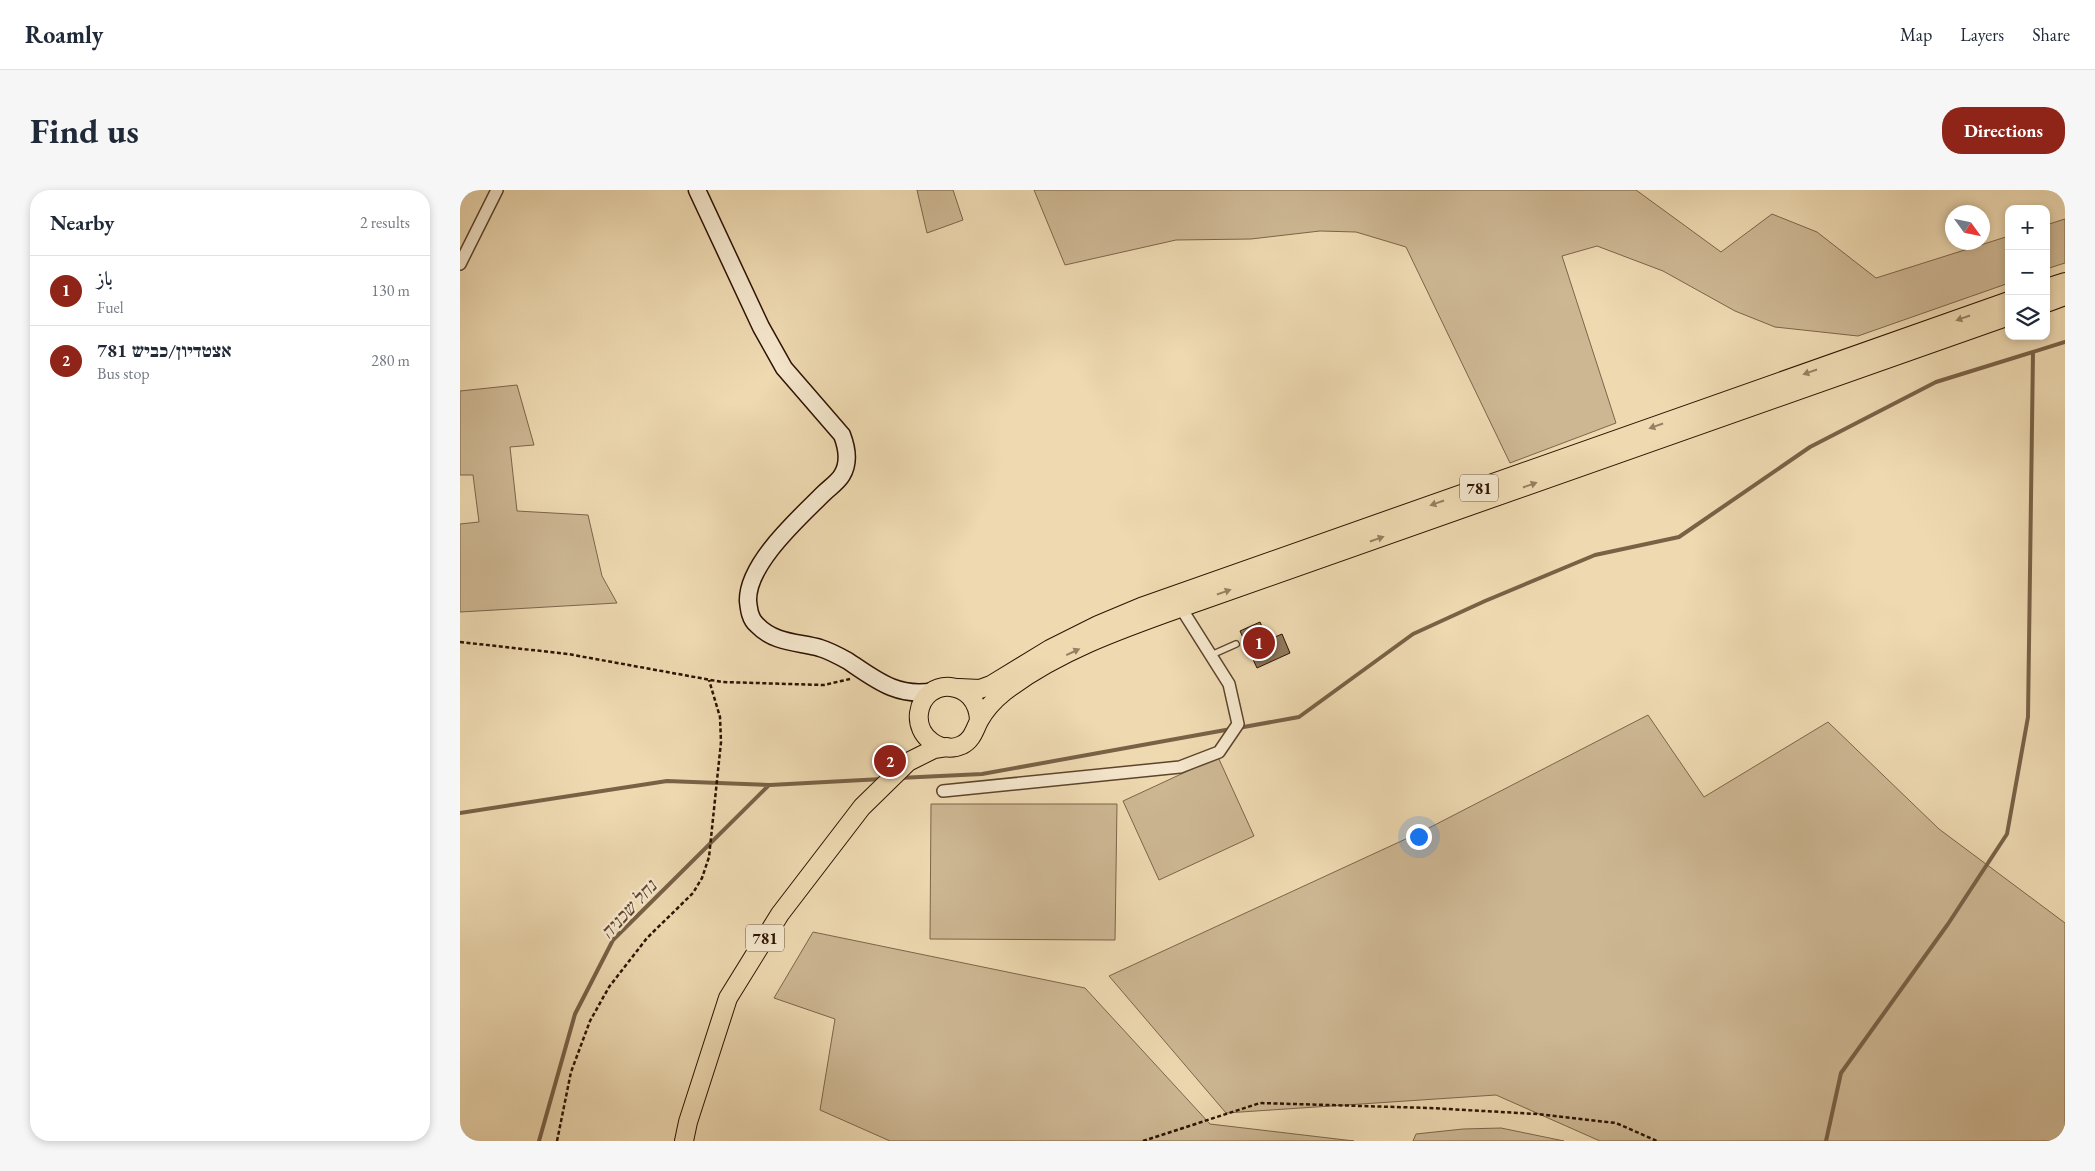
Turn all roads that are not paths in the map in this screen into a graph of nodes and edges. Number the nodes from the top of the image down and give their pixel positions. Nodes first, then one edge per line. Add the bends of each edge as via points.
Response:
1 (498, 190) edge
2 (697, 190) edge
3 (460, 264) edge
4 (2065, 282) edge
5 (2050, 287) edge
6 (2065, 296) edge
7 (2005, 302) edge
8 (2050, 302) edge
9 (2005, 317) edge
10 (1162, 600) junction
11 (1181, 608) junction
12 (1236, 644) dead end
13 (1209, 656) junction
14 (889, 686) junction
15 (959, 688) junction
16 (934, 691) junction
17 (919, 722) junction
18 (979, 722) junction
19 (947, 747) junction
20 (902, 767) junction
21 (943, 790) dead end
22 (684, 1141) edge

1 - 3 street
2 - 14 main road via 761,327 784,368 842,435 847,447 848,458 842,475 766,555 750,587 748,602 752,619 765,632 840,656 866,675
4 - 5 main road
6 - 8 main road
7 -> 10 main road, 781
11 -> 9 main road, 781
10 - 11 street via 1174,602
10 - 15 main road, 781 via 1076,635 991,685 980,689
11 - 13 street
18 -> 11 main road, 781 via 991,703 1040,668 1086,645
12 - 13 lane
13 - 21 street via 1229,684 1238,724 1219,752 1180,767
14 - 16 main road via 920,694
14 - 17 main road via 913,708
15 - 16 main road
15 - 18 main road via 975,701
16 - 17 main road via 922,702
17 - 19 main road via 927,738 934,744
17 - 20 main road, 781 via 912,749
18 - 19 main road via 970,739 962,745
19 - 20 main road, 781 via 920,755
20 - 22 main road, 781 via 862,807 780,914 728,998

